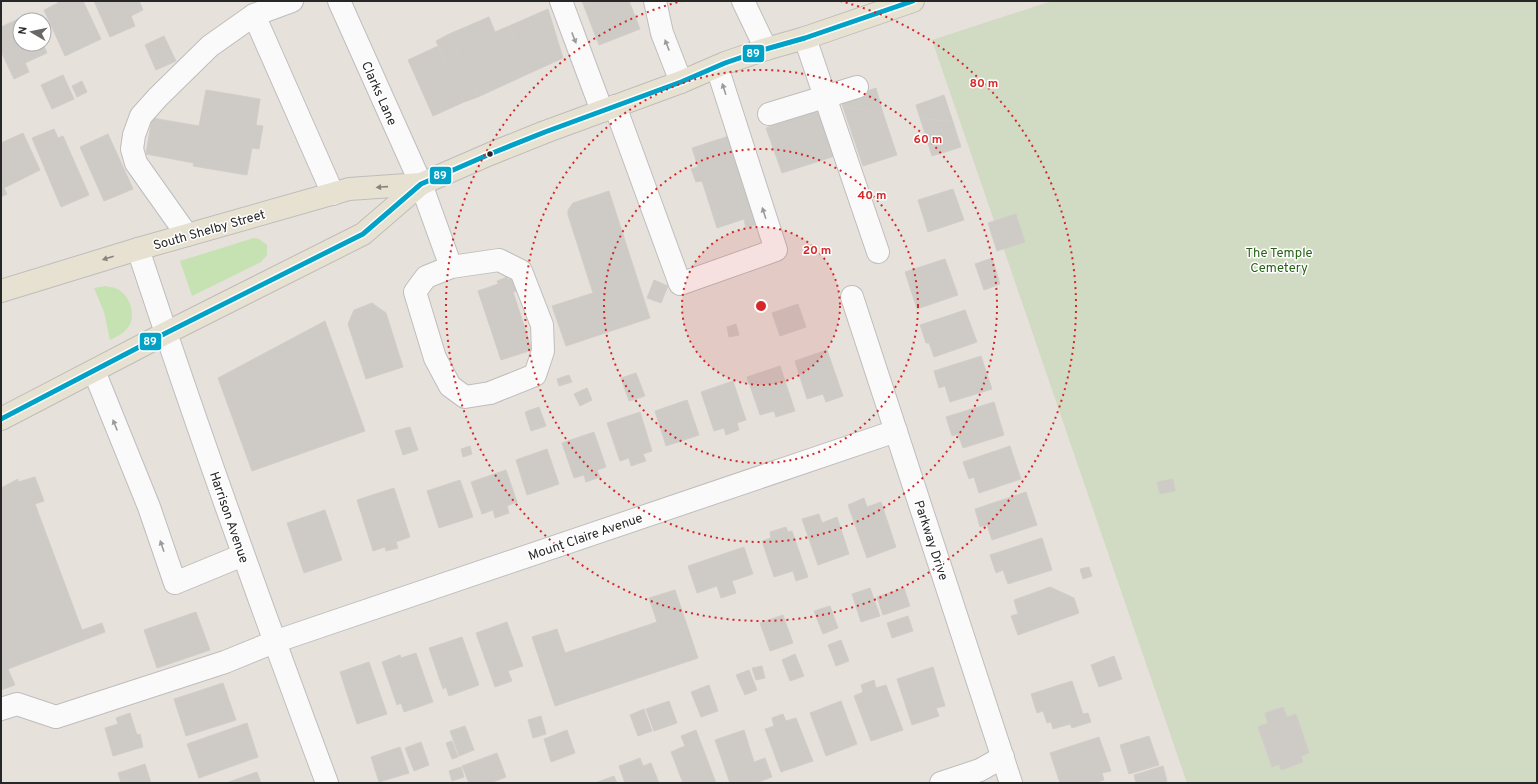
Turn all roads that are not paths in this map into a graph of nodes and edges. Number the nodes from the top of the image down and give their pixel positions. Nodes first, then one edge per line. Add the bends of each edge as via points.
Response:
1 (292, 1) edge
2 (339, 1) edge
3 (561, 1) edge
4 (655, 1) edge
5 (743, 1) edge
6 (913, 1) edge
7 (254, 15) junction
8 (805, 38) junction
9 (766, 49) junction
10 (717, 67) junction
11 (681, 82) junction
12 (857, 87) dead end
13 (825, 96) junction
14 (608, 108) junction
15 (769, 114) dead end
16 (421, 184) junction
17 (333, 194) junction
18 (187, 235) junction
19 (138, 249) junction
20 (878, 252) dead end
21 (452, 267) junction
22 (1, 291) edge
23 (852, 297) dead end
24 (166, 333) junction
25 (94, 371) junction
26 (1, 419) edge
27 (896, 430) junction
28 (244, 555) junction
29 (274, 642) junction
30 (1, 709) edge
31 (1003, 757) junction
32 (327, 783) edge
33 (941, 783) edge
34 (1011, 783) edge

1 - 7 street
2 - 16 street, Clarks Lane
3 -> 14 street
11 -> 4 street via 662,33
5 - 9 street
6 - 8 main road
7 - 17 street
7 - 18 street via 210,46 158,97 142,116 134,135 132,149 136,163
8 - 9 main road
8 - 13 street
9 - 10 main road
10 - 11 main road
14 -> 10 street via 680,284 776,250
11 - 14 main road
12 - 13 street
13 - 15 street
13 - 20 street
14 - 16 main road
16 -> 17 main road, South Shelby Street via 349,189
16 - 21 street, Clarks Lane
16 - 24 main road via 363,234
17 - 18 main road, South Shelby Street
18 - 19 main road, South Shelby Street
19 -> 22 main road, South Shelby Street
19 - 24 street, Harrison Avenue
21 - 21 street via 426,277 415,292 435,358 450,386 465,397 490,393 535,375 544,351 542,325 521,271 499,260
23 - 27 street, Parkway Drive
24 - 25 main road
24 - 28 street, Harrison Avenue
25 - 26 main road
28 -> 25 street via 175,583 149,507
27 - 29 street, Mount Claire Avenue
27 - 31 street, Parkway Drive
28 - 29 street, Harrison Avenue
29 - 30 street, Mount Claire Avenue via 225,662 56,717 17,704
29 - 32 street, Harrison Avenue
31 - 33 street via 980,770
31 - 34 street, Parkway Drive

